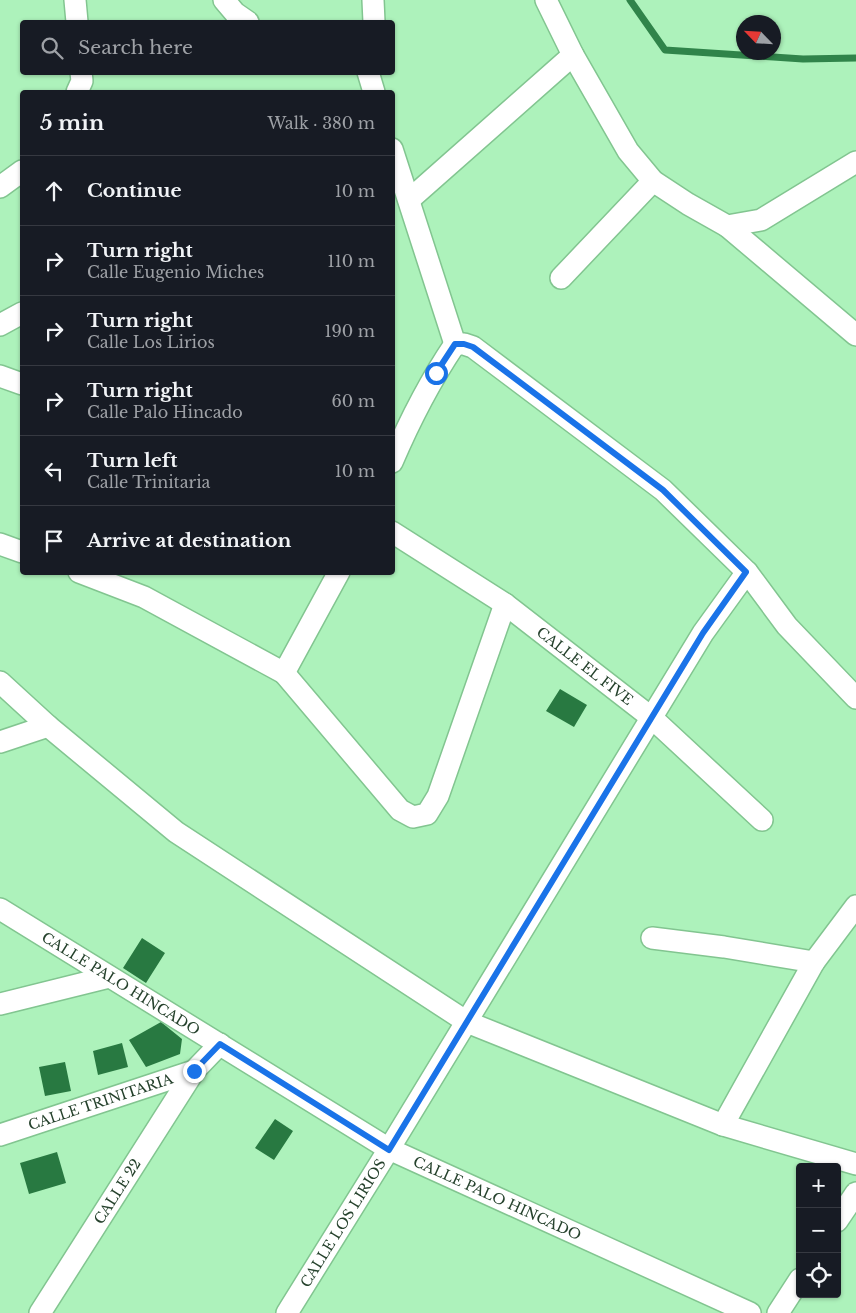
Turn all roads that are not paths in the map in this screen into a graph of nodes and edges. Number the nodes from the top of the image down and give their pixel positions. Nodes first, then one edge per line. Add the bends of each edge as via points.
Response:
1 (75, 0) edge
2 (224, 0) edge
3 (374, 0) edge
4 (546, 0) edge
5 (77, 20) edge
6 (245, 20) edge
7 (374, 20) edge
8 (573, 55) junction
9 (81, 75) edge
10 (369, 75) edge
11 (78, 90) edge
12 (373, 90) edge
13 (395, 158) edge
14 (856, 162) edge
15 (20, 172) edge
16 (653, 180) junction
17 (0, 187) edge
18 (409, 200) junction
19 (727, 226) junction
20 (561, 278) dead end
21 (20, 314) edge
22 (0, 325) edge
23 (856, 335) edge
24 (455, 344) junction
25 (0, 376) edge
26 (20, 383) edge
27 (395, 455) edge
28 (395, 534) edge
29 (0, 544) edge
30 (20, 551) edge
31 (746, 572) junction
32 (87, 575) edge
33 (337, 575) edge
34 (505, 604) junction
35 (284, 673) junction
36 (0, 682) edge
37 (856, 698) edge
38 (652, 718) junction
39 (48, 726) junction
40 (0, 742) edge
41 (762, 820) dead end
42 (856, 906) edge
43 (0, 909) edge
44 (652, 938) dead end
45 (814, 962) junction
46 (109, 977) junction
47 (0, 1004) edge
48 (467, 1022) junction
49 (220, 1044) junction
50 (194, 1071) junction
51 (723, 1125) junction
52 (0, 1135) edge
53 (389, 1150) junction
54 (856, 1164) edge
55 (856, 1193) edge
56 (841, 1215) edge
57 (796, 1285) edge
58 (40, 1313) edge
59 (287, 1313) edge
60 (750, 1313) edge
61 (778, 1313) edge

1 - 5 street
2 - 6 street
3 - 7 street
4 - 8 street
8 - 16 street via 628,151
8 - 18 street
9 - 11 street
10 - 12 street
13 - 18 street
14 - 19 street via 761,220
15 - 17 street
16 - 19 street
16 - 20 street
18 - 24 street
19 - 23 street
21 - 22 street
24 - 27 street via 436,373
24 - 31 street via 473,347 663,490
25 - 26 street
28 - 34 street, CALLE EL FIVE
29 - 30 street
31 - 37 street via 787,626
31 - 38 street, CALLE LOS LIRIOS via 703,633
32 - 35 street via 144,597
33 - 35 street
34 - 35 street via 438,796 427,814 413,817 400,810
34 - 38 street, CALLE EL FIVE
36 - 39 street
38 - 41 street, CALLE EL FIVE
38 - 48 street, CALLE LOS LIRIOS
39 - 40 street
39 - 48 street via 176,832
42 - 45 street
43 - 46 street, CALLE PALO HINCADO
44 - 45 street
45 - 51 street
46 - 47 street
46 - 49 street, CALLE PALO HINCADO
48 - 51 street
48 - 53 street, CALLE LOS LIRIOS
49 - 50 street, CALLE TRINITARIA
49 - 53 street, CALLE PALO HINCADO
50 - 52 street, CALLE TRINITARIA
50 - 58 street, CALLE 22
51 - 54 street
53 - 59 street, CALLE LOS LIRIOS
53 - 60 street, CALLE PALO HINCADO
55 - 56 street
57 - 61 street

